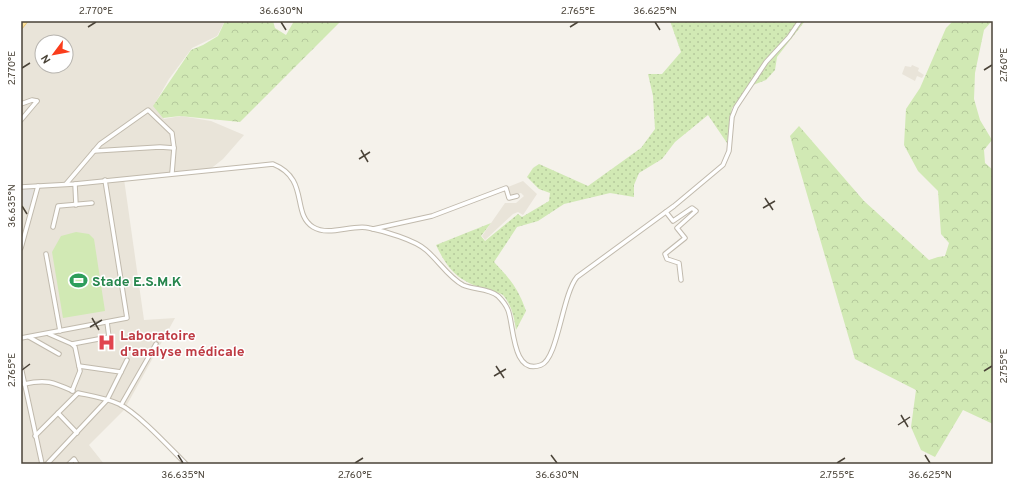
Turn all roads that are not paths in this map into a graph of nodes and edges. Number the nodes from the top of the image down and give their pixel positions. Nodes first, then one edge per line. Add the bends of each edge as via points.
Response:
1 (25, 21) edge
2 (800, 21) edge
3 (21, 26) edge
4 (21, 104) edge
5 (21, 120) edge
6 (174, 148) junction
7 (94, 151) junction
8 (172, 173) junction
9 (105, 180) junction
10 (66, 184) junction
11 (76, 184) junction
12 (21, 186) edge
13 (38, 186) junction
14 (517, 196) dead end
15 (92, 203) dead end
16 (76, 204) junction
17 (666, 212) junction
18 (53, 227) dead end
19 (372, 229) junction
20 (21, 230) edge
21 (25, 233) junction
22 (21, 248) edge
23 (46, 254) dead end
24 (681, 280) dead end
25 (107, 322) junction
26 (60, 330) junction
27 (48, 333) junction
28 (29, 337) junction
29 (21, 338) edge
30 (72, 344) junction
31 (156, 344) dead end
32 (59, 354) dead end
33 (127, 360) dead end
34 (79, 366) junction
35 (21, 367) edge
36 (121, 372) junction
37 (24, 384) junction
38 (72, 391) junction
39 (78, 393) junction
40 (108, 400) junction
41 (121, 405) junction
42 (58, 413) junction
43 (77, 432) junction
44 (35, 436) junction
45 (42, 464) edge
46 (47, 464) edge
47 (68, 464) edge
48 (77, 464) edge
49 (186, 464) edge

1 - 3 main road
2 - 17 street via 766,62 736,107 732,117 729,151 723,165
4 - 5 street via 37,101
6 - 7 street
6 - 7 street via 172,133 148,110 114,133
6 - 8 street
7 - 10 street
8 - 9 street
8 - 19 street via 273,164 288,172 294,180 306,219 313,227 320,230 359,227
9 - 11 street
9 - 25 street via 127,318
10 - 11 street
10 - 13 street
11 - 16 street
12 - 13 street
13 - 21 street
14 - 19 street via 509,198 506,188 432,216
15 - 16 street
16 - 18 street via 58,206
17 - 19 street via 577,277 565,299 551,353 542,365 537,366 529,365 519,357 508,310 498,296 463,285 419,245
17 - 24 street via 673,221 692,208 696,211 677,228 685,238 665,254 667,259 679,263
20 - 21 street
21 - 22 street
23 - 26 street
25 - 26 street
25 - 30 street via 109,337
26 - 27 street
27 - 28 street
27 - 30 street
28 - 29 street
28 - 32 street
30 - 34 street
31 - 41 street
33 - 36 street
34 - 36 street
34 - 38 street via 80,371
35 - 37 street
36 - 40 street
37 - 38 street via 40,380 54,382
37 - 44 street
38 - 39 street
39 - 40 street
39 - 42 street
40 - 41 street
40 - 43 street
41 - 49 street
42 - 43 street
42 - 44 street
43 - 46 street
44 - 45 street
47 - 48 street via 74,459

